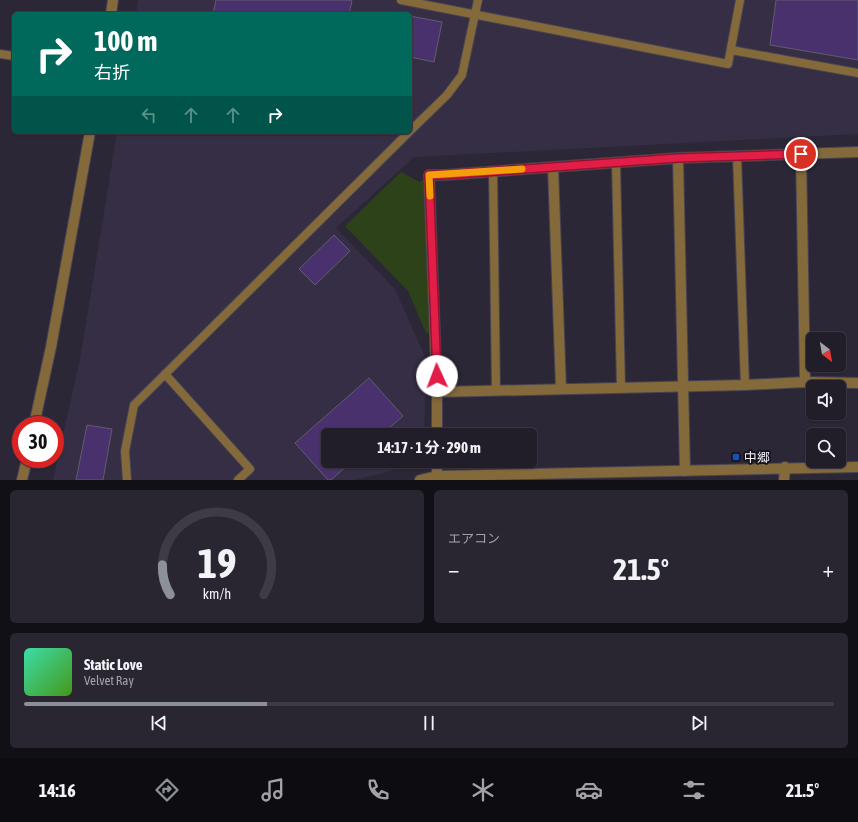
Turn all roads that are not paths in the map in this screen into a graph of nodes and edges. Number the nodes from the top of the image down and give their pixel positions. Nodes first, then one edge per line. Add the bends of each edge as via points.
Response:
1 (114, 0) edge
2 (401, 0) edge
3 (478, 0) edge
4 (740, 0) edge
5 (111, 12) edge
6 (475, 14) junction
7 (731, 50) junction
8 (0, 54) edge
9 (12, 56) edge
10 (858, 73) edge
11 (412, 130) edge
12 (90, 134) edge
13 (408, 134) edge
14 (858, 152) edge
15 (801, 154) junction
16 (737, 156) junction
17 (678, 158) junction
18 (616, 163) junction
19 (553, 167) junction
20 (493, 171) junction
21 (165, 374) junction
22 (805, 382) junction
23 (858, 382) edge
24 (745, 385) junction
25 (684, 387) junction
26 (621, 388) junction
27 (561, 389) junction
28 (496, 391) junction
29 (437, 392) junction
30 (36, 416) edge
31 (437, 428) edge
32 (858, 466) edge
33 (784, 467) junction
34 (25, 468) edge
35 (437, 468) edge
36 (685, 471) junction
37 (437, 476) junction
38 (614, 476) edge
39 (483, 477) edge
40 (22, 480) edge
41 (127, 480) edge
42 (238, 480) edge
43 (420, 480) edge
44 (784, 480) edge

1 - 5 street
2 - 6 lane
3 - 6 lane
4 - 7 lane
6 - 7 lane via 728,64
6 - 11 lane via 462,75 447,95
7 - 10 lane
8 - 9 lane
12 - 30 street
13 - 21 lane
14 - 15 street
15 - 16 street
15 - 22 street
16 - 17 street
16 - 24 lane
17 - 18 street
17 - 25 street
18 - 19 street
18 - 26 lane
19 - 20 street
19 - 27 street
20 - 28 lane
20 - 29 street via 429,175
21 - 41 lane via 134,405 125,451
21 - 42 lane via 250,469
22 - 23 street
22 - 24 street
24 - 25 street
25 - 26 street
25 - 36 street
26 - 27 street
27 - 28 street
28 - 29 street
29 - 31 street
32 - 33 street
33 - 36 street
33 - 44 street
34 - 40 street
35 - 37 street
36 - 38 street
37 - 39 street
37 - 43 street
38 - 39 street

